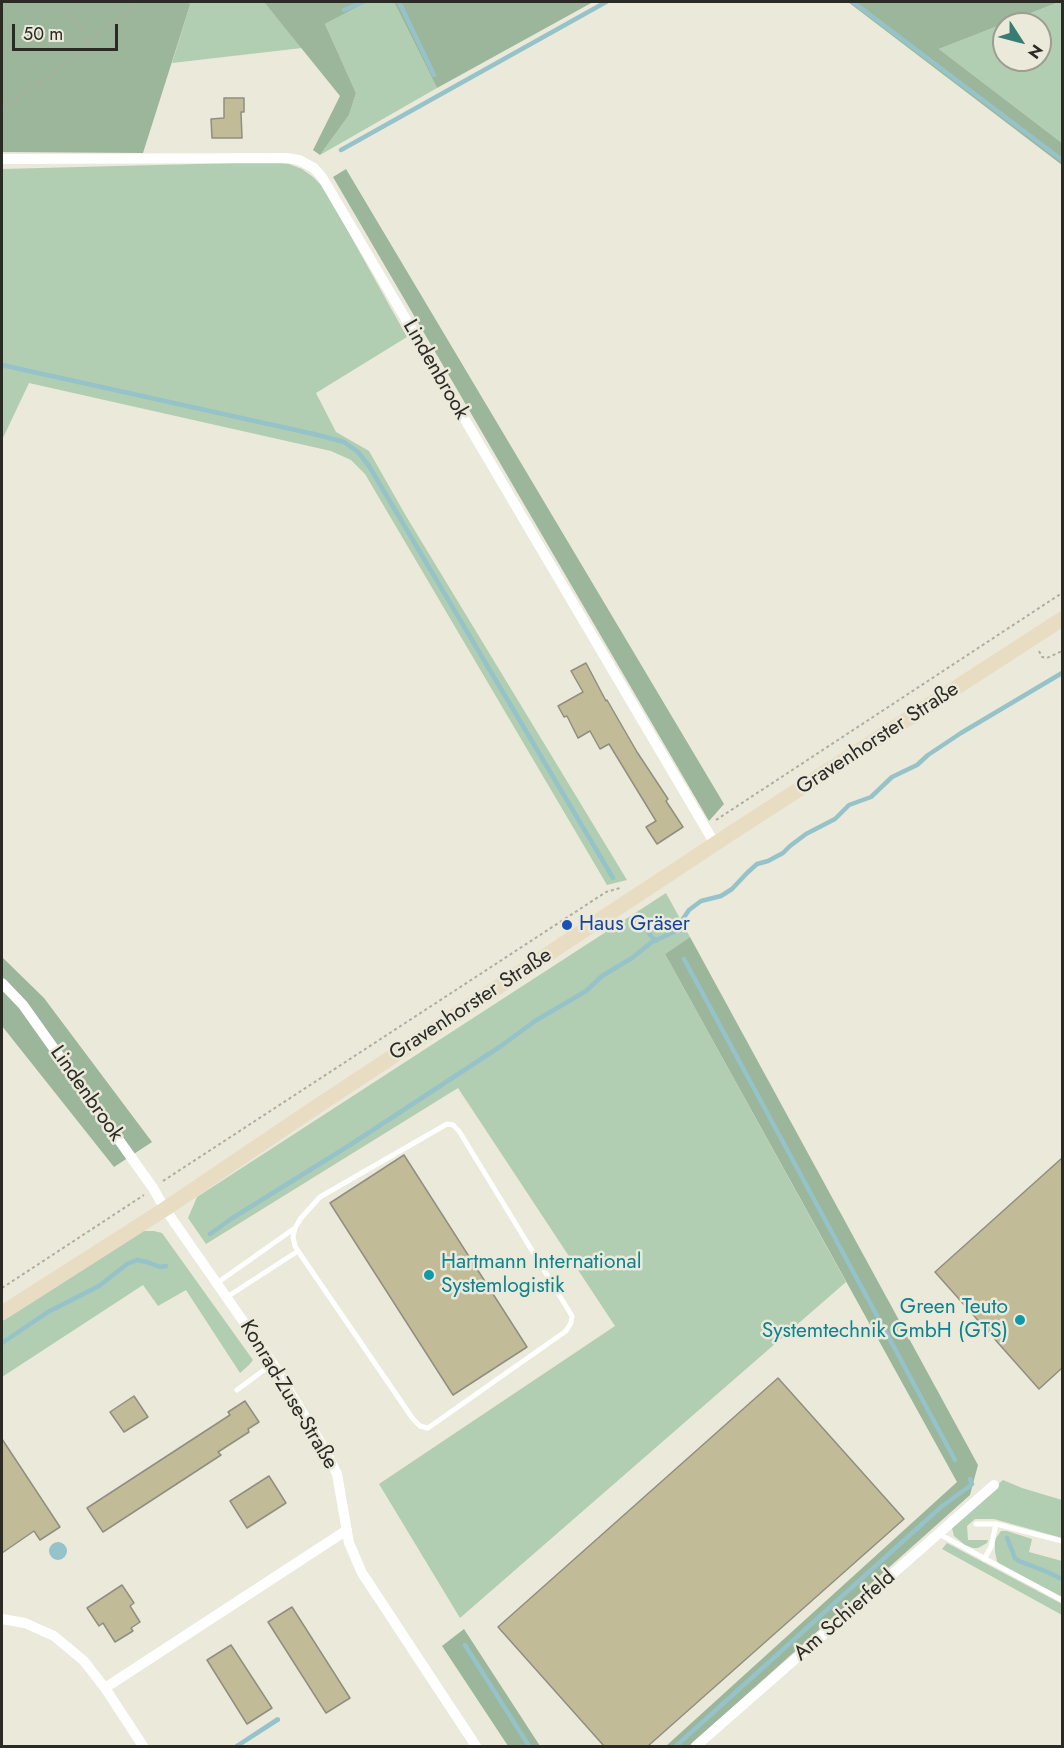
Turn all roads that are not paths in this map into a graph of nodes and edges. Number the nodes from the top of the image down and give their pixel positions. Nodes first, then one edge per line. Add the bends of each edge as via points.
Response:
1 (2, 159) edge
2 (1062, 619) edge
3 (711, 838) junction
4 (2, 983) edge
5 (165, 1209) junction
6 (295, 1228) junction
7 (298, 1251) junction
8 (217, 1283) junction
9 (226, 1297) junction
10 (2, 1313) edge
11 (273, 1364) junction
12 (237, 1390) dead end
13 (994, 1485) dead end
14 (976, 1524) dead end
15 (996, 1524) junction
16 (347, 1530) junction
17 (939, 1534) junction
18 (1062, 1542) edge
19 (984, 1559) junction
20 (1062, 1600) edge
21 (2, 1619) edge
22 (105, 1688) junction
23 (143, 1746) edge
24 (476, 1746) edge
25 (696, 1746) edge

1 - 3 street, Lindenbrook via 286,158 314,168
2 - 3 main road, Gravenhorster Straße
3 - 5 main road, Gravenhorster Straße
4 - 5 street, Lindenbrook via 23,1005
5 - 8 street, Konrad-Zuse-Straße
5 - 10 main road, Gravenhorster Straße
6 - 7 lane via 293,1237
6 - 7 lane via 320,1197 447,1124 453,1125 572,1316 571,1323 566,1331 428,1428 420,1426
6 - 8 lane
7 - 9 lane
8 - 9 street, Konrad-Zuse-Straße
9 - 11 street, Konrad-Zuse-Straße
11 - 12 lane
11 - 16 street, Konrad-Zuse-Straße via 337,1474
13 - 17 street, Am Schierfeld
14 - 15 lane
15 - 18 lane
15 - 19 lane
16 - 22 street
16 - 24 street, Konrad-Zuse-Straße via 362,1573
17 - 19 lane
17 - 25 street, Am Schierfeld
19 - 20 lane
21 - 22 street via 25,1623 54,1636 84,1661
22 - 23 street

